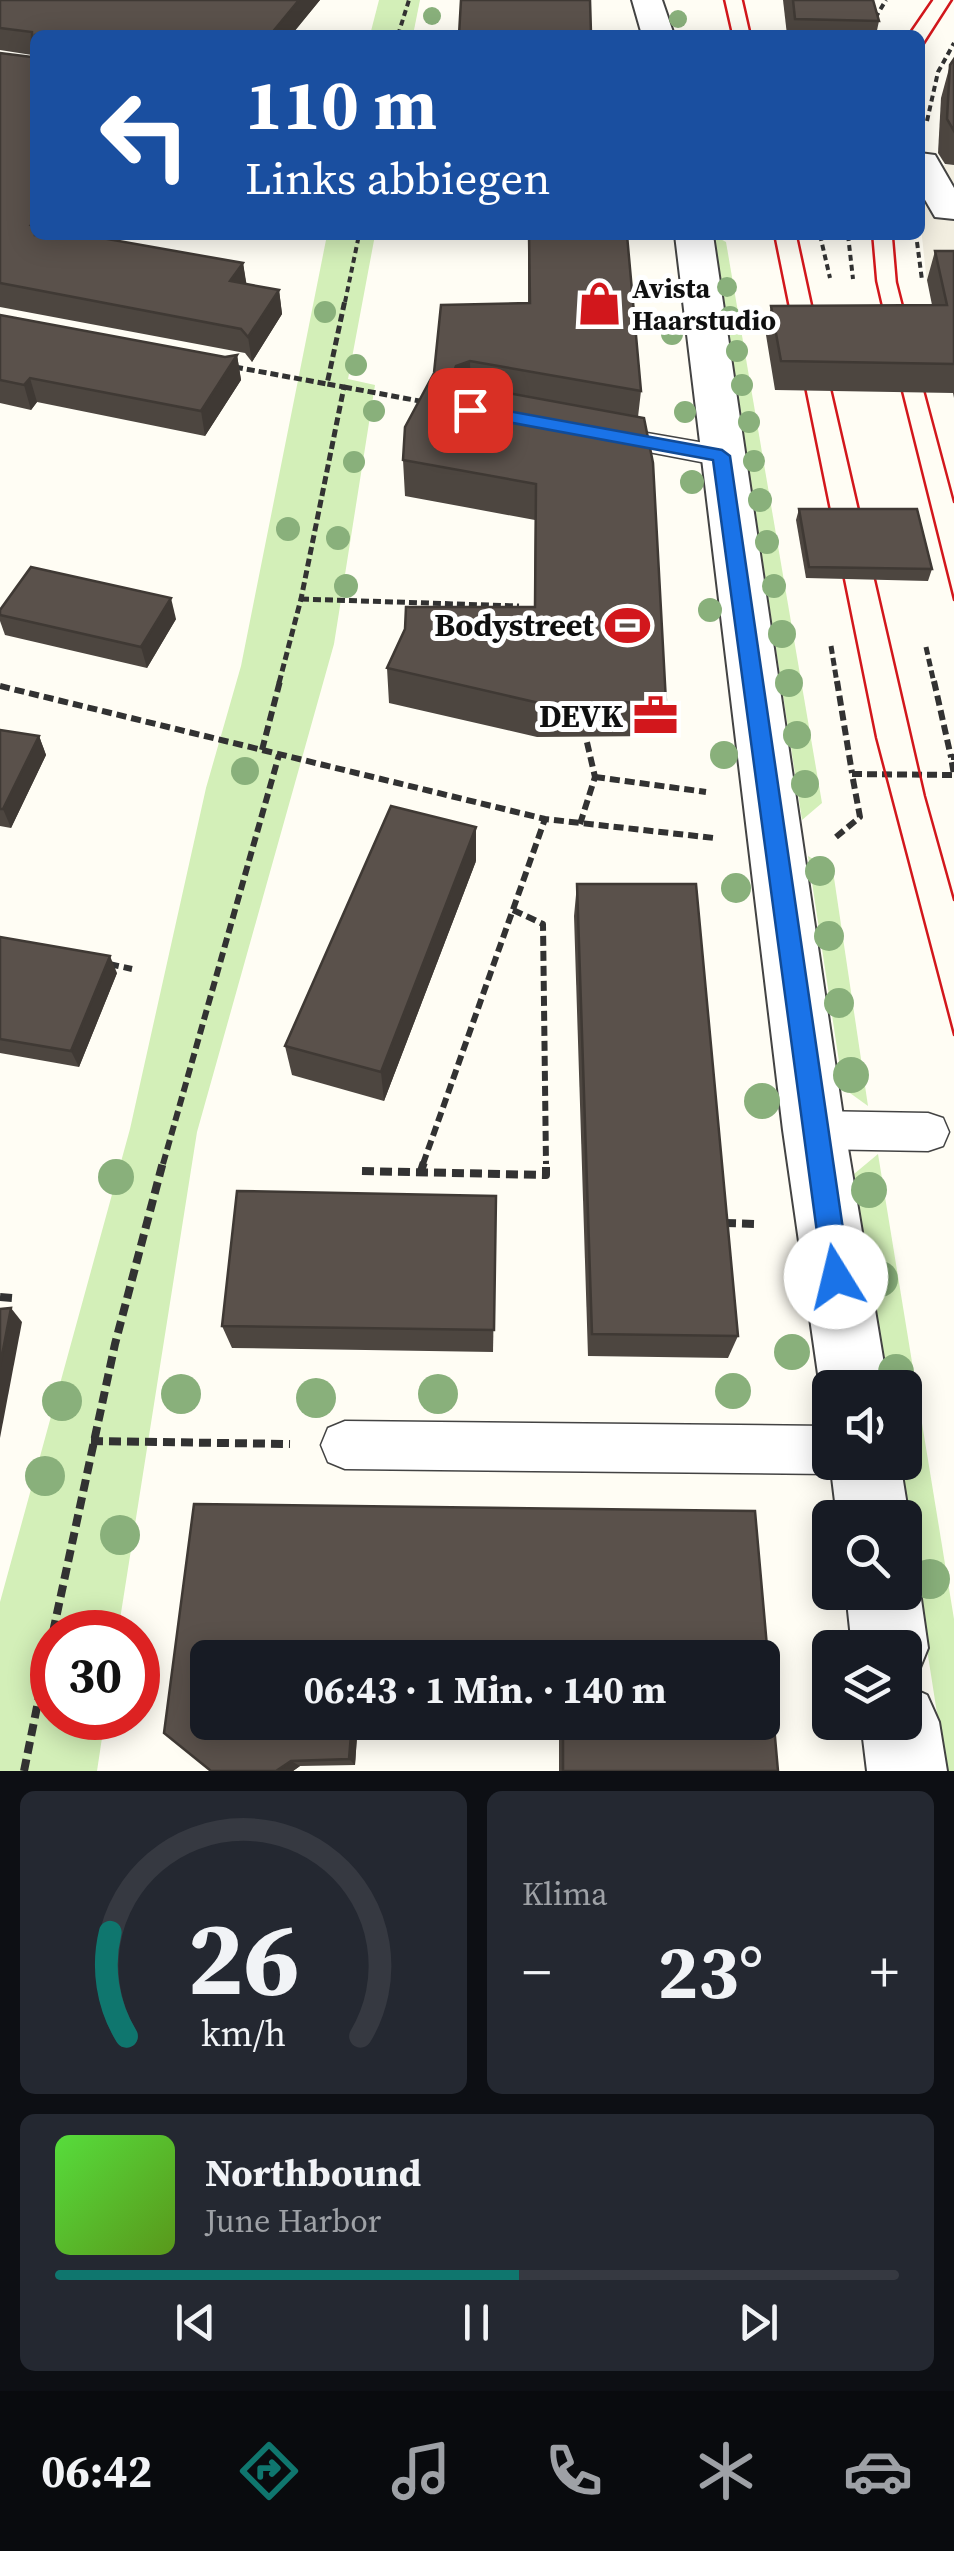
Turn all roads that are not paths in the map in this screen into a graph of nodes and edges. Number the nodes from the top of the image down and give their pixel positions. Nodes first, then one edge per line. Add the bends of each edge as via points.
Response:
1 (646, 0) edge
2 (656, 30) edge
3 (925, 172) edge
4 (938, 215) edge
5 (695, 240) edge
6 (722, 456) junction
7 (576, 460) edge
8 (814, 1130) junction
9 (928, 1132) dead end
10 (851, 1370) edge
11 (345, 1445) road end
12 (812, 1450) edge
13 (903, 1740) edge
14 (907, 1771) edge

1 - 2 street
3 - 4 street
5 - 6 street
6 - 7 lane via 581,430
6 - 8 street
8 - 9 lane
8 - 10 street
11 - 12 lane
13 - 14 street

